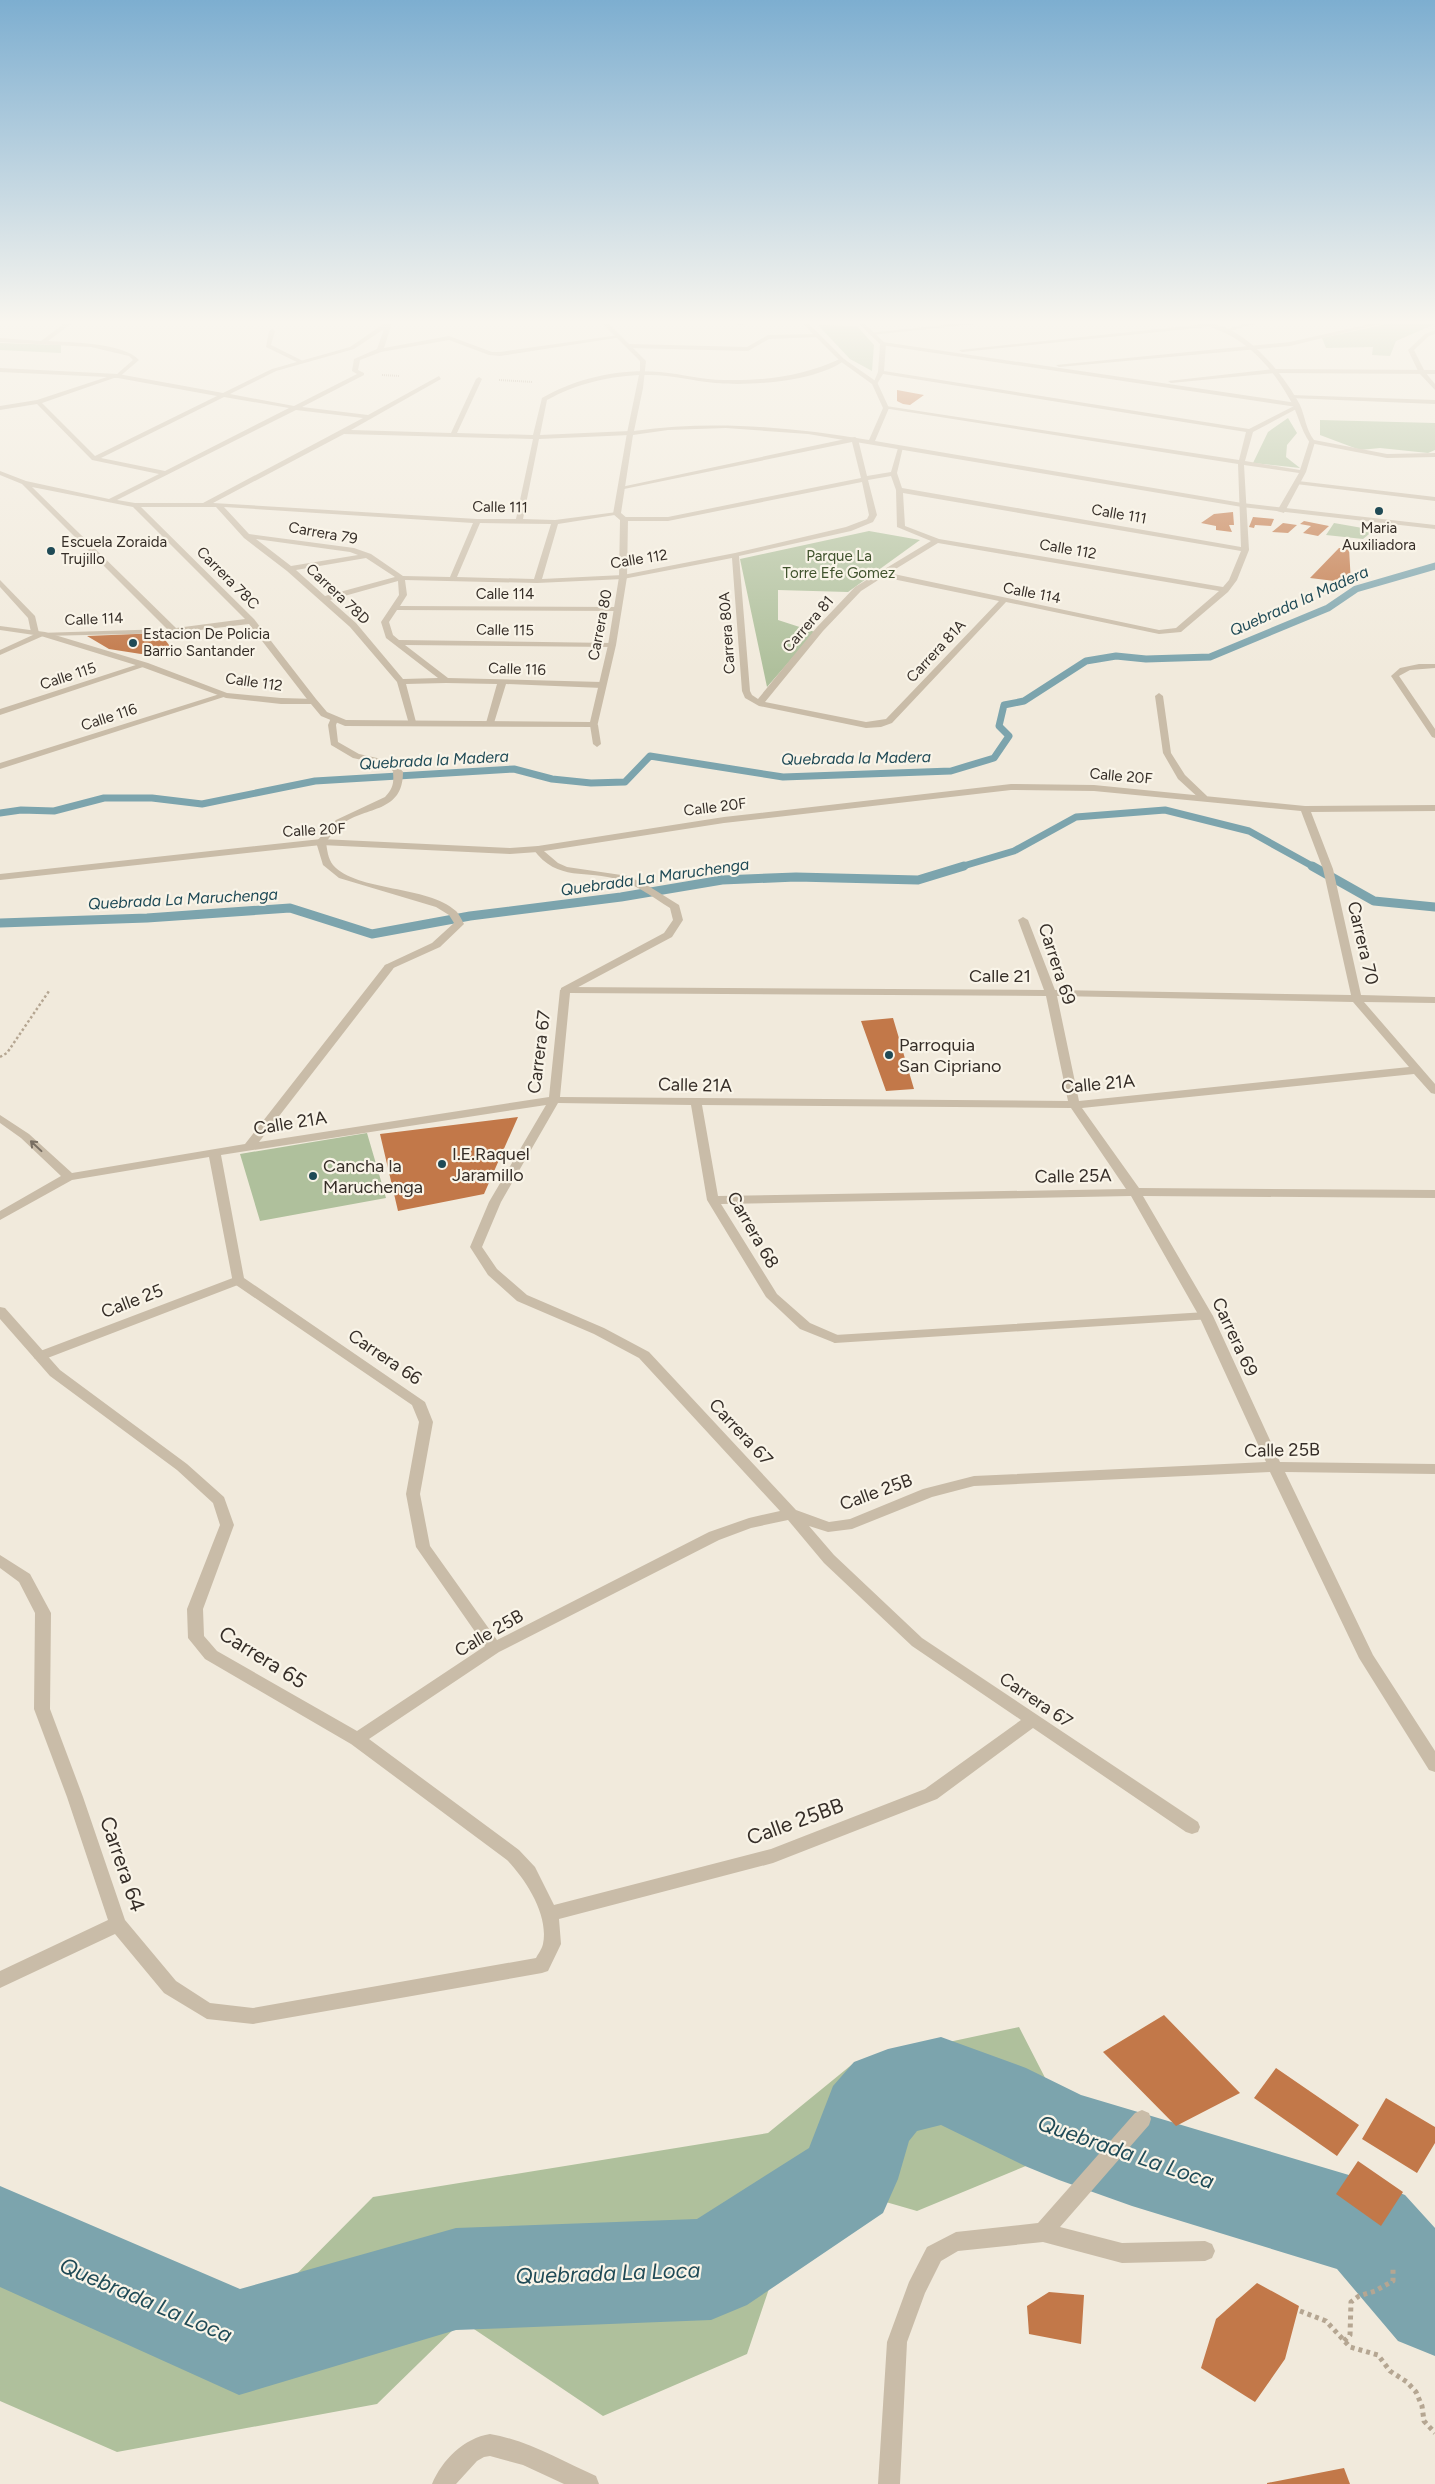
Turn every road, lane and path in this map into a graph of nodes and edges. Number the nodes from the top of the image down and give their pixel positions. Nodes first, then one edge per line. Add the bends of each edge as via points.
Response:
1 (74, 439) edge
2 (136, 439) edge
3 (234, 439) edge
4 (330, 439) edge
5 (536, 439) edge
6 (629, 439) edge
7 (855, 439) junction
8 (872, 439) edge
9 (1082, 439) edge
10 (1248, 439) edge
11 (1309, 439) edge
12 (871, 442) junction
13 (1312, 442) junction
14 (901, 448) junction
15 (1435, 455) edge
16 (94, 459) junction
17 (1241, 464) junction
18 (1303, 472) junction
19 (0, 473) edge
20 (165, 473) junction
21 (894, 473) junction
22 (863, 479) junction
23 (1298, 482) junction
24 (24, 483) junction
25 (624, 487) junction
26 (899, 490) junction
27 (1435, 500) edge
28 (110, 501) junction
29 (135, 505) junction
30 (204, 505) junction
31 (1242, 505) junction
32 (218, 506) junction
33 (1281, 511) junction
34 (617, 514) junction
35 (624, 519) junction
36 (477, 521) junction
37 (519, 521) junction
38 (555, 522) junction
39 (1435, 527) edge
40 (248, 536) junction
41 (937, 541) junction
42 (1245, 550) junction
43 (735, 555) junction
44 (368, 556) junction
45 (290, 569) junction
46 (881, 574) junction
47 (401, 578) junction
48 (453, 578) junction
49 (623, 578) junction
50 (537, 581) junction
51 (0, 582) edge
52 (1225, 590) junction
53 (326, 599) junction
54 (1002, 601) junction
55 (393, 608) junction
56 (617, 609) junction
57 (251, 621) junction
58 (0, 628) edge
59 (174, 631) junction
60 (38, 633) junction
61 (397, 642) junction
62 (612, 645) junction
63 (0, 653) edge
64 (145, 666) junction
65 (1435, 666) edge
66 (446, 680) junction
67 (401, 682) junction
68 (502, 683) junction
69 (602, 685) junction
70 (226, 695) junction
71 (1159, 696) dead end
72 (313, 701) junction
73 (759, 703) junction
74 (0, 712) edge
75 (334, 720) junction
76 (412, 722) junction
77 (490, 723) junction
78 (594, 724) junction
79 (1435, 735) edge
80 (597, 744) dead end
81 (0, 766) edge
82 (1204, 798) junction
83 (1435, 808) edge
84 (1305, 809) junction
85 (321, 842) junction
86 (538, 849) junction
87 (0, 877) edge
88 (1023, 920) dead end
89 (565, 990) junction
90 (49, 991) dead end
91 (1050, 993) junction
92 (1357, 1000) junction
93 (1435, 1000) edge
94 (0, 1057) edge
95 (1416, 1070) junction
96 (1435, 1091) edge
97 (554, 1100) junction
98 (696, 1103) junction
99 (1074, 1106) junction
100 (0, 1118) edge
101 (249, 1146) junction
102 (214, 1152) junction
103 (69, 1177) junction
104 (1135, 1192) junction
105 (1435, 1194) edge
106 (713, 1200) junction
107 (0, 1216) edge
108 (238, 1280) junction
109 (0, 1311) edge
110 (1206, 1316) junction
111 (40, 1356) junction
112 (1275, 1467) junction
113 (1435, 1469) edge
114 (792, 1514) junction
115 (0, 1560) edge
116 (494, 1648) junction
117 (1033, 1720) junction
118 (357, 1739) junction
119 (1435, 1765) edge
120 (1192, 1827) dead end
121 (550, 1914) junction
122 (118, 1924) junction
123 (542, 1965) joint
124 (0, 1980) edge
125 (1142, 2119) dead end
126 (1043, 2232) junction
127 (1205, 2250) dead end
128 (1393, 2268) dead end
129 (1300, 2311) dead end
130 (1344, 2342) junction
131 (1435, 2433) edge
132 (443, 2484) edge
133 (588, 2484) edge
134 (888, 2484) edge

1 - 16 street
2 - 16 street
3 - 20 street
4 - 30 street
5 - 37 street
6 - 25 street
7 - 12 street
7 - 22 street, Calle 112
7 - 25 street
8 - 12 street
9 - 17 street
10 - 17 street
11 - 13 street
12 - 14 street
13 - 15 street via 1387,456
13 - 18 street
14 - 21 street
14 - 31 street
16 - 20 street
17 - 18 street
17 - 31 street
18 - 23 street
19 - 24 street
20 - 28 street
21 - 22 street
21 - 26 street
22 - 35 street via 668,519
22 - 43 street, Calle 112 via 873,515 870,520
23 - 27 street
23 - 33 street
24 - 28 street, Calle 111
24 - 59 street
25 - 34 street
26 - 41 street, Calle 112 via 901,527
26 - 42 street, Calle 111
28 - 29 street, Calle 111
29 - 30 street, Calle 111
29 - 57 street, Carrera 78C
30 - 32 street, Calle 111
31 - 33 street
31 - 42 street
32 - 36 street, Calle 111
32 - 40 street, Carrera 78D
33 - 39 street
34 - 35 street
34 - 38 street, Calle 111
35 - 49 street, Carrera 80
36 - 37 street, Calle 111
36 - 48 street
37 - 38 street, Calle 111
38 - 50 street
40 - 44 street, Carrera 79 via 319,544
40 - 45 street, Carrera 78D
41 - 46 street, Carrera 81
41 - 52 street, Calle 112
42 - 52 street via 1233,580
43 - 49 street, Calle 112
43 - 73 street, Carrera 80A via 746,690 748,696
44 - 45 street
44 - 47 street, Carrera 79
45 - 53 street, Carrera 78D
46 - 54 street, Calle 114
46 - 73 street, Carrera 81 via 858,589
47 - 48 street, Calle 112
47 - 53 street, Calle 112
47 - 55 street via 403,595
48 - 50 street, Calle 112
49 - 50 street, Calle 112
49 - 56 street, Carrera 80
51 - 60 street via 32,618
52 - 54 street, Calle 114 via 1178,630 1159,632
53 - 67 street, Carrera 78D via 353,625
54 - 73 street, Carrera 81A via 889,721 882,724 866,725
55 - 56 street, Calle 114
55 - 61 street via 385,622 389,636
56 - 62 street, Carrera 80
57 - 59 street, Calle 114
57 - 72 street, Carrera 78C
58 - 60 street, Calle 112
59 - 60 street, Calle 114
60 - 63 street, Calle 114
60 - 64 street, Calle 112
61 - 62 street, Calle 115
61 - 66 street
62 - 69 street, Carrera 80
64 - 70 street, Calle 112
64 - 74 street, Calle 115
65 - 79 street via 1411,666 1399,670 1395,676
66 - 67 street, Calle 116
66 - 68 street, Calle 116
67 - 76 street, Carrera 78D
68 - 69 street, Calle 116
68 - 77 street
69 - 78 street, Carrera 80
70 - 72 street, Calle 112 via 281,702
70 - 81 street, Calle 116
71 - 82 street via 1167,753 1181,777
72 - 75 street
75 - 76 street via 345,723
75 - 85 street via 334,743 356,756 392,764 400,783 390,800 338,822
76 - 77 street
77 - 78 street
78 - 80 street, Carrera 80
82 - 84 street, Calle 20F
82 - 86 street, Calle 20F via 1094,788 1011,787 724,820
83 - 84 street, Calle 20F
84 - 92 street, Carrera 70 via 1328,869
85 - 86 street, Calle 20F via 510,851
85 - 87 street, Calle 20F
85 - 101 street via 329,866 348,880 448,908 459,924 436,945 389,967
86 - 89 street via 547,862 565,870 616,876 638,884 675,907 678,920 668,935
88 - 91 street, Carrera 69
89 - 91 street, Calle 21
89 - 97 street, Carrera 67
90 - 94 path via 7,1053
91 - 92 street, Calle 21
91 - 99 street, Carrera 69
92 - 93 street, Calle 21
92 - 95 street, Carrera 70
95 - 96 street, Carrera 70
95 - 99 street, Calle 21A
97 - 98 street, Calle 21A
97 - 101 street, Calle 21A
97 - 114 street, Carrera 67 via 495,1202 476,1247 492,1272 522,1298 599,1330 644,1355
98 - 99 street, Calle 21A
98 - 106 street, Carrera 68
99 - 104 street, Carrera 69
103 -> 100 street via 25,1136
101 - 102 street, Calle 21A
102 - 103 street, Calle 21A
102 - 108 street
103 - 107 street, Calle 21A
104 - 105 street, Calle 25A
104 - 106 street, Calle 25A
104 - 110 street, Carrera 69
106 - 110 street, Carrera 68 via 772,1297 805,1326 835,1339
108 - 111 street, Calle 25
108 - 116 street, Carrera 66 via 418,1402 426,1422 413,1494 423,1547
109 - 111 street, Carrera 65
110 - 112 street, Carrera 69
111 - 118 street, Carrera 65 via 55,1373 182,1467 219,1501 227,1525 195,1609 196,1638 211,1655
112 - 113 street, Calle 25B
112 - 114 street, Calle 25B via 974,1481 928,1493 852,1524 828,1527
112 - 119 street, Carrera 69 via 1366,1658
114 - 116 street, Calle 25B via 749,1523 714,1536
114 - 117 street, Carrera 67 via 829,1559 917,1642
115 - 122 street, Carrera 64 via 25,1578 43,1613 42,1709 76,1797
116 - 118 street, Calle 25B
117 - 120 street, Carrera 67
117 - 121 street, Calle 25BB via 931,1794 773,1856
118 - 121 street, Carrera 65 via 512,1855 529,1872
121 - 123 street, Carrera 65 via 552,1944
122 - 123 street, Carrera 64 via 170,1987 207,2011 253,2016
122 - 124 street
125 - 126 street
126 - 127 street via 1122,2253
126 - 134 street via 956,2242 934,2254 916,2290 897,2342
128 - 130 path via 1394,2282 1360,2293 1351,2302 1350,2335
129 - 130 path via 1306,2316 1325,2319
130 - 131 path via 1362,2352 1381,2356 1388,2370 1408,2383 1424,2407 1424,2421
132 - 133 street via 472,2452 489,2445

